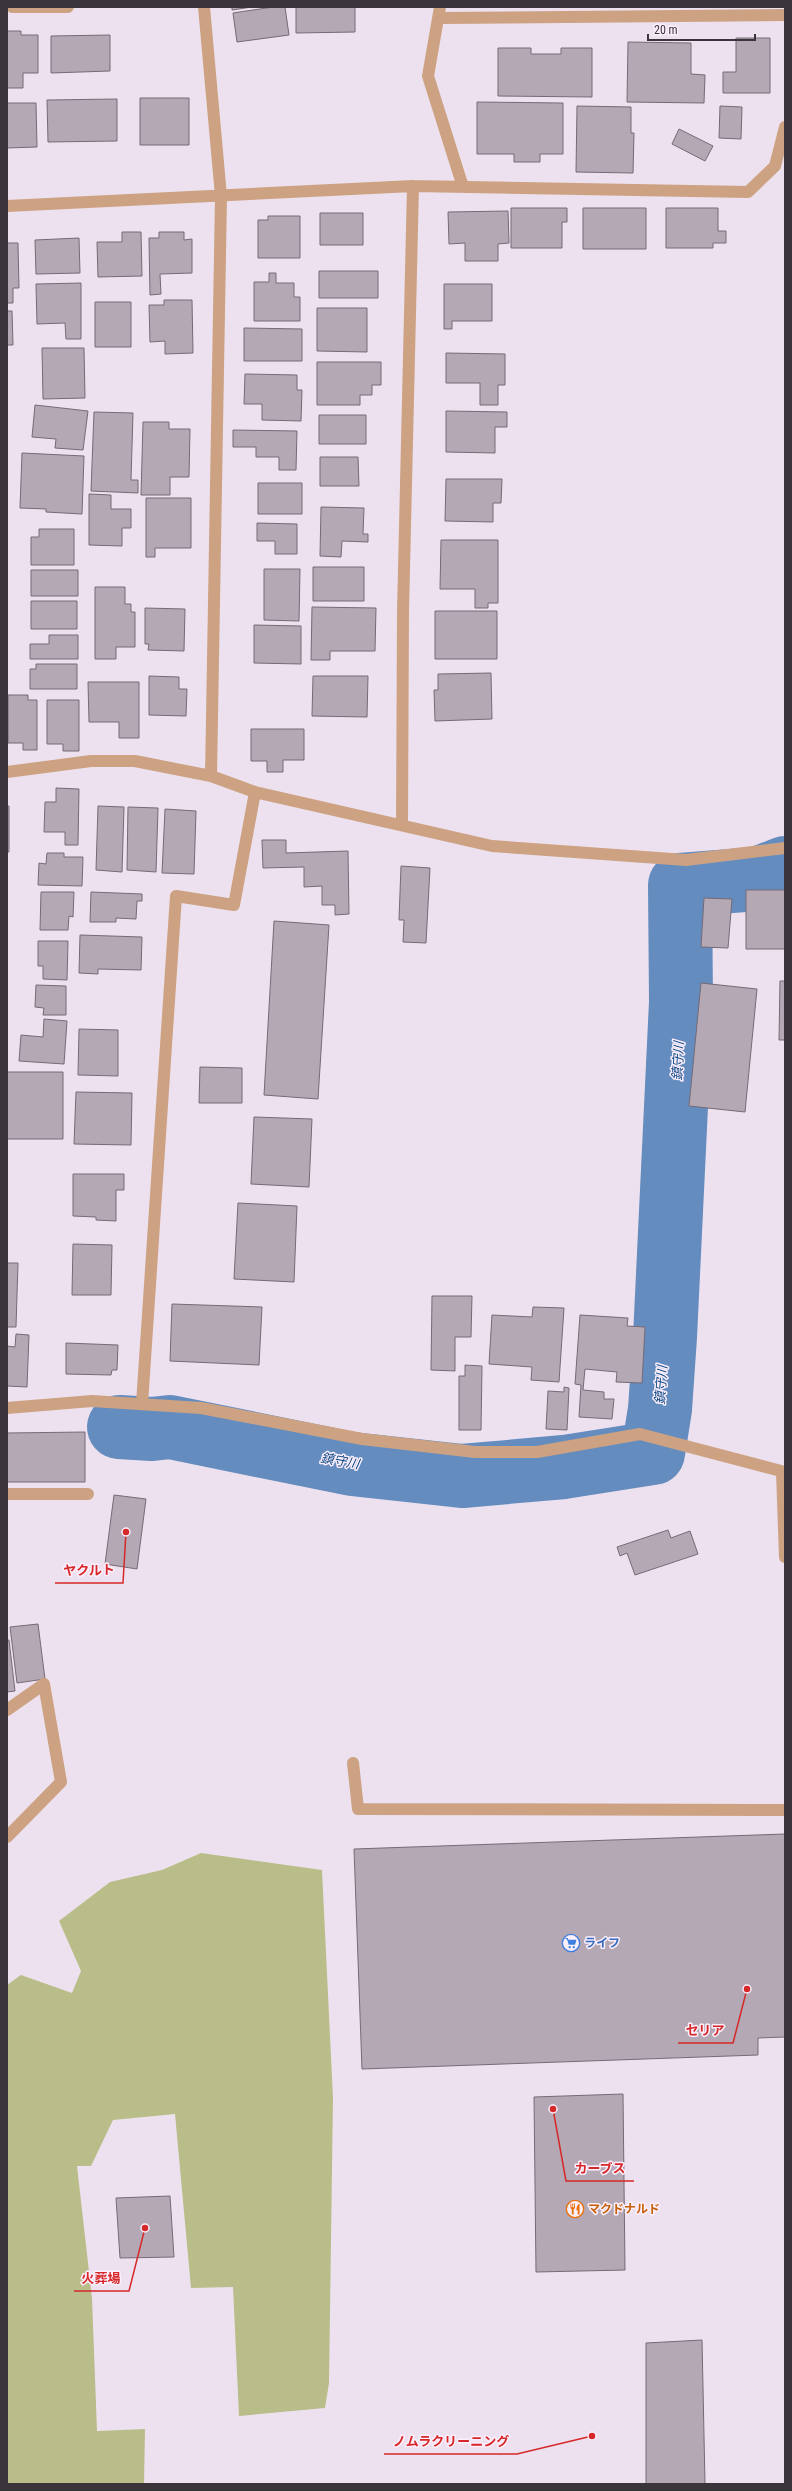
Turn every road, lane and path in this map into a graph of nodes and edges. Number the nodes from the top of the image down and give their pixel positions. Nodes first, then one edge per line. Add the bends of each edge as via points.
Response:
1 (12, 7) edge
2 (68, 7) edge
3 (204, 7) edge
4 (440, 12) edge
5 (785, 15) edge
6 (785, 127) edge
7 (413, 186) junction
8 (463, 187) junction
9 (221, 196) junction
10 (7, 206) edge
11 (7, 772) edge
12 (211, 776) junction
13 (255, 792) junction
14 (402, 825) junction
15 (785, 848) edge
16 (142, 1404) junction
17 (7, 1408) edge
18 (784, 1472) edge
19 (7, 1494) edge
20 (88, 1494) dead end
21 (785, 1557) edge
22 (7, 1710) edge
23 (353, 1763) dead end
24 (785, 1810) edge
25 (7, 1837) edge

1 - 2 street
3 - 9 street
4 - 5 street
4 - 8 street via 428,76
6 - 8 street via 775,166 748,192
7 - 8 street
7 - 9 street
7 - 14 street via 403,612
9 - 10 street
9 - 12 street
11 - 12 street via 91,761 135,761
12 - 13 street
13 - 14 street
13 - 16 street via 234,905 176,896
14 - 15 street via 492,846 686,860
16 - 17 street via 92,1401
16 - 18 street via 201,1408 362,1439 475,1452 537,1452 640,1434
18 - 21 street
19 - 20 street
22 - 25 street via 44,1684 61,1782
23 - 24 street via 358,1809

